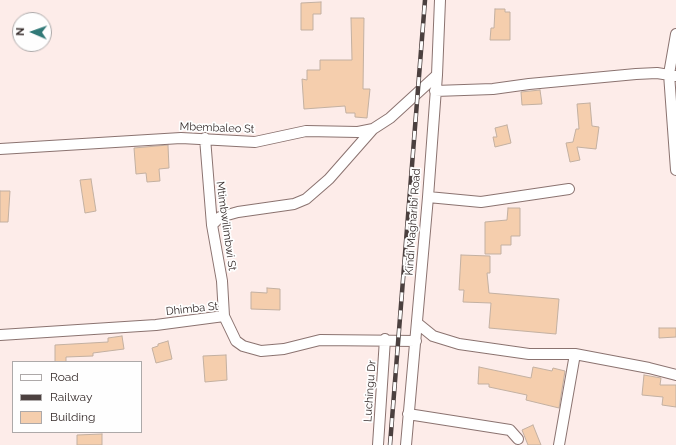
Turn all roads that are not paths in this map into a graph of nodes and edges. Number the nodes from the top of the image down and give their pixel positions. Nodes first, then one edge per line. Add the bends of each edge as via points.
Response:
1 (440, 0) edge
2 (676, 34) edge
3 (437, 75) junction
4 (672, 75) edge
5 (435, 91) junction
6 (373, 129) junction
7 (206, 138) junction
8 (0, 149) edge
9 (676, 170) edge
10 (569, 189) dead end
11 (428, 197) junction
12 (212, 225) junction
13 (224, 316) junction
14 (418, 323) junction
15 (0, 335) edge
16 (385, 339) junction
17 (416, 341) junction
18 (574, 354) junction
19 (676, 374) edge
20 (408, 414) junction
21 (518, 438) dead end
22 (378, 445) edge
23 (406, 445) edge
24 (559, 445) edge

1 - 3 street, Kindi Magharibi Road
2 - 4 street
3 - 5 street, Kindi Magharibi Road
3 - 6 street, Mbembaleo St via 390,118
4 - 5 street via 630,74 493,89
4 - 9 street
5 - 11 street, Kindi Magharibi Road
6 - 7 street, Mbembaleo St via 351,132 306,131 255,142
6 - 12 street via 329,179 306,199 294,204 238,212 220,217
7 - 8 street, Mbembaleo St
7 - 12 street, Mtimbwilimbwi St
10 - 11 street via 481,202
11 - 14 street, Kindi Magharibi Road
12 - 13 street, Mtimbwilimbwi St via 222,281
13 - 15 street, Dhimba St via 156,325
13 - 16 street, Dhimba St via 236,341 243,346 261,351 284,349 320,340
14 - 17 street, Kindi Magharibi Road
14 - 18 street via 433,336 459,344 529,354
16 - 17 street, Dhimba St
16 - 22 street, Luchingu Dr
17 - 20 street, Kindi Magharibi Road
18 - 19 street
18 - 24 street
20 - 21 street via 510,430
20 - 23 street, Kindi Magharibi Road

